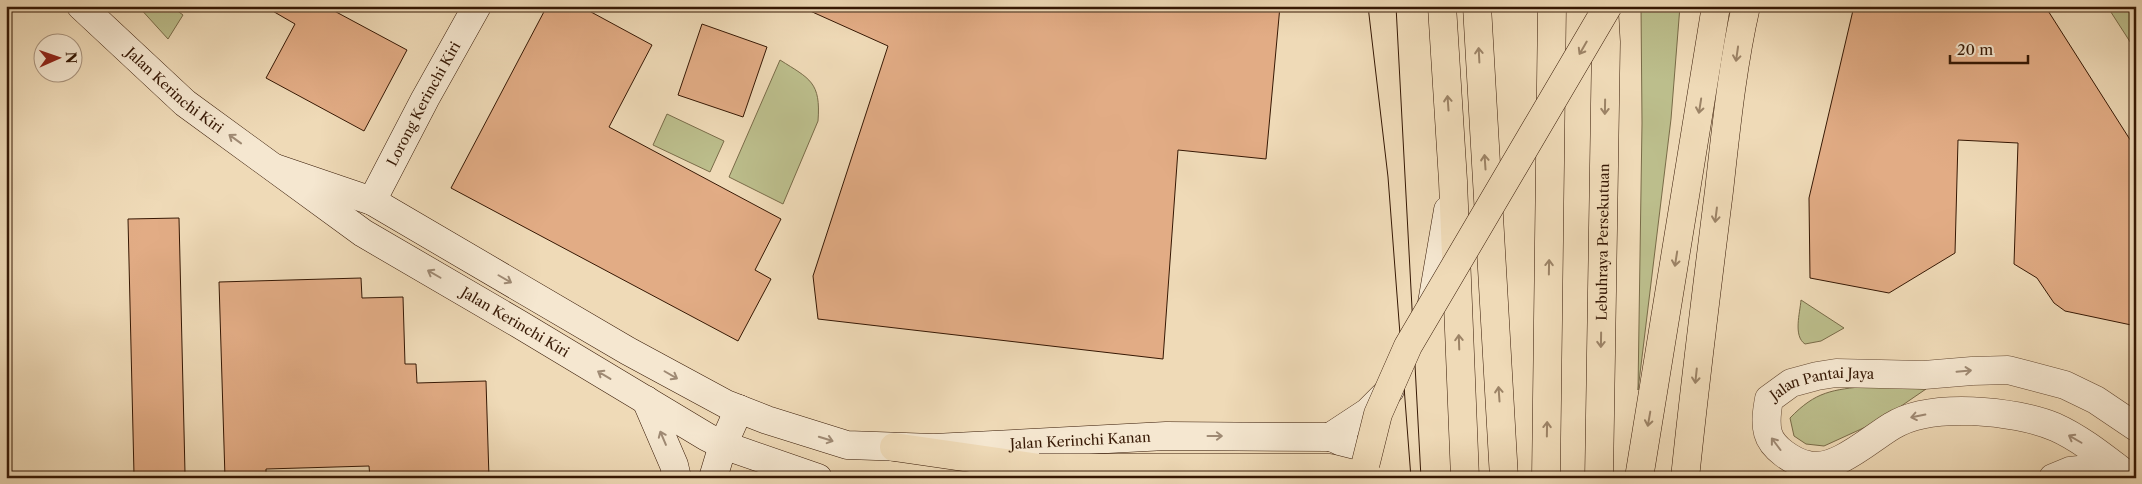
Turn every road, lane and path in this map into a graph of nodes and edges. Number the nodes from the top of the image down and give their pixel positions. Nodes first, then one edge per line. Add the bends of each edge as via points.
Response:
1 (81, 6) edge
2 (477, 6) edge
3 (1442, 6) edge
4 (1477, 6) edge
5 (1552, 6) edge
6 (1606, 6) edge
7 (1716, 6) edge
8 (1746, 6) edge
9 (275, 168) junction
10 (1453, 181) junction
11 (372, 202) junction
12 (646, 400) junction
13 (739, 409) junction
14 (780, 424) junction
15 (2136, 427) edge
16 (1330, 436) junction
17 (723, 445) junction
18 (894, 447) junction
19 (761, 469) edge
20 (2123, 472) edge
21 (677, 478) edge
22 (713, 478) edge
23 (818, 478) edge
24 (1358, 478) edge
25 (1362, 478) edge
26 (1370, 478) edge
27 (1465, 478) edge
28 (1504, 478) edge
29 (1546, 478) edge
30 (1600, 478) edge
31 (1639, 478) edge
32 (1685, 478) edge
33 (2053, 478) edge

9 -> 1 street, Jalan Kerinchi Kiri via 185,103
2 - 11 street, Lorong Kerinchi Kiri
10 -> 3 highway
28 -> 4 highway
29 -> 5 highway
6 -> 25 highway, bridge via 1408,346 1378,414
6 -> 30 highway, Lebuhraya Persekutuan
7 -> 31 highway
8 -> 32 highway via 1727,125
9 - 11 street, Jalan Kerinchi Kiri
12 -> 9 street, Jalan Kerinchi Kiri via 363,233
10 - 16 street via 1429,320 1391,389 1368,412
27 -> 10 highway
11 -> 13 street, Jalan Kerinchi Kiri via 686,384
12 - 17 street, Jalan Kerinchi Kiri
21 -> 12 street
13 - 14 street, Jalan Kerinchi Kiri
13 - 17 street
14 -> 18 street, Jalan Kerinchi Kanan via 847,445
14 - 19 street
20 -> 15 street, Jalan Pantai Jaya via 2055,427 2012,415 1970,411 1913,416 1893,425 1856,451 1826,465 1808,466 1780,450 1768,434 1769,399 1791,383 1836,373 1924,375 2008,370 2064,385 2096,400
18 -> 16 street, Jalan Kerinchi Kanan via 934,448 1166,436
16 - 24 street via 1351,449 1358,460
17 - 19 street, Jalan Kerinchi Kiri
17 - 22 street
18 - 26 highway, bridge via 1039,468 1330,468
19 - 23 street
20 - 33 street via 2070,471

